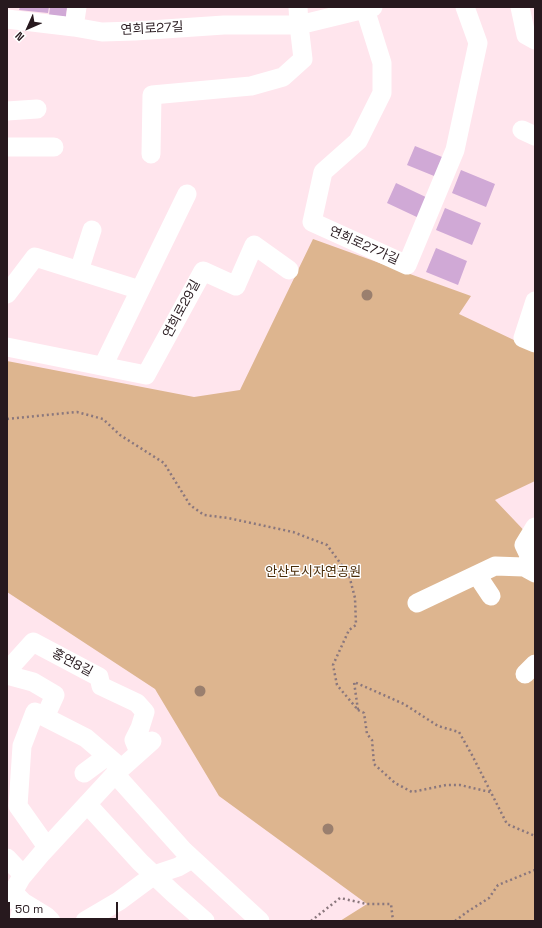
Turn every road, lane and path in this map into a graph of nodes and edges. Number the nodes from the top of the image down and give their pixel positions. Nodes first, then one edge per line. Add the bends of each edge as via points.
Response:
1 (77, 7) edge
2 (464, 7) edge
3 (520, 7) edge
4 (369, 8) edge
5 (298, 16) edge
6 (7, 19) edge
7 (74, 27) junction
8 (535, 40) edge
9 (37, 109) dead end
10 (7, 111) edge
11 (7, 147) edge
12 (54, 147) dead end
13 (151, 154) dead end
14 (188, 194) dead end
15 (92, 230) dead end
16 (289, 270) dead end
17 (79, 271) junction
18 (140, 290) junction
19 (7, 294) edge
20 (535, 301) edge
21 (529, 340) edge
22 (7, 347) edge
23 (103, 366) junction
24 (7, 419) edge
25 (535, 526) edge
26 (535, 568) edge
27 (535, 573) edge
28 (477, 575) junction
29 (491, 596) dead end
30 (418, 603) dead end
31 (7, 671) edge
32 (91, 672) junction
33 (7, 675) edge
34 (72, 678) dead end
35 (358, 710) junction
36 (45, 717) junction
37 (107, 756) junction
38 (118, 771) junction
39 (84, 773) dead end
40 (490, 792) junction
41 (87, 804) junction
42 (535, 836) edge
43 (47, 847) junction
44 (7, 858) edge
45 (192, 859) junction
46 (535, 870) edge
47 (23, 875) junction
48 (154, 875) junction
49 (15, 900) edge
50 (19, 921) edge
51 (51, 921) edge
52 (85, 921) edge
53 (206, 921) edge
54 (260, 921) edge
55 (311, 921) edge
56 (393, 921) edge
57 (455, 921) edge

1 - 7 street
2 - 4 street, 연희로27가길 via 478,43 455,150 407,265 312,222 323,172 358,141 382,93 382,63
3 - 8 street via 526,35
4 - 5 street, 연희로27길
5 - 7 street, 연희로27길 via 224,25 135,31 102,32
5 - 13 street via 303,59 283,76 251,86 152,95
6 - 7 street, 연희로27길
9 - 10 street
11 - 12 street
14 - 18 street
15 - 17 street
16 - 23 street, 연희로29길 via 254,245 236,286 203,270 146,375
17 - 18 street
17 - 19 street via 35,257
18 - 23 street
20 - 21 street
22 - 23 street, 연희로29길
24 - 35 path via 77,412 103,419 120,435 164,463 190,505 204,515 293,532 327,545 349,575 355,598 356,625 349,630 333,665 337,685
25 - 26 street via 524,545
27 - 28 street via 524,567 495,566
28 - 29 street
28 - 30 street
31 - 32 street, 홍연8길 via 33,642
32 - 34 street
32 - 38 street, 홍연8길 via 99,677 101,686 137,703 145,712 134,740 146,746
33 - 36 street via 33,682 55,695
35 - 40 path via 364,713 367,734 372,740 374,764 395,783 412,792 446,785 460,785
35 - 40 path via 354,682 404,704 438,726 459,732
36 - 37 street via 86,738
36 - 43 street via 35,712 22,746 18,806
37 - 38 street
37 - 39 street
38 - 41 street, 홍연8길
38 - 45 street
40 - 42 path via 506,824
41 - 43 street, 홍연8길
41 - 48 street
43 - 47 street, 홍연8길
44 - 47 street
45 - 48 street
45 - 54 street
46 - 57 path via 498,885 489,898
47 - 49 street, 홍연8길 via 13,892
48 - 52 street
48 - 53 street
49 - 50 street
49 - 51 street
55 - 56 path via 340,898 367,904 391,904

